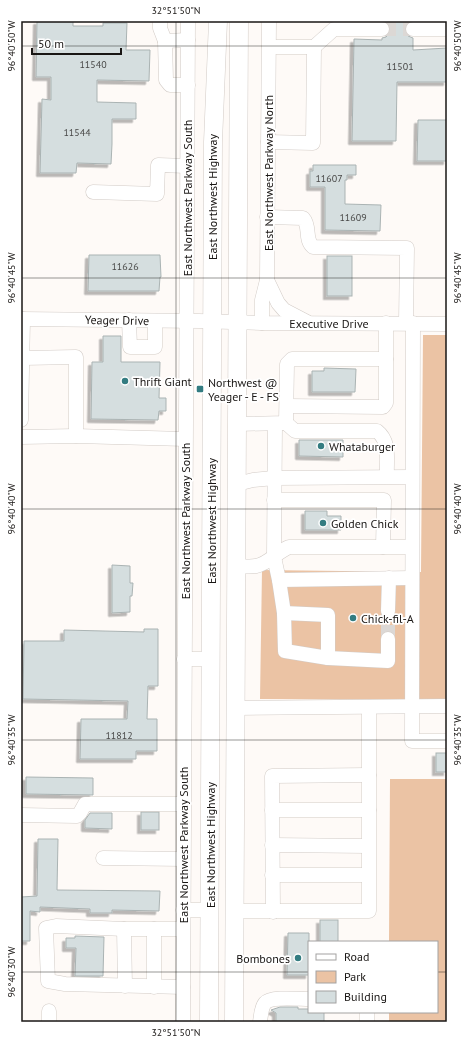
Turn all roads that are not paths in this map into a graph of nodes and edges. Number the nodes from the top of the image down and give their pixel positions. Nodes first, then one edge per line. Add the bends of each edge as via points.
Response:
1 (160, 21) edge
2 (188, 21) edge
3 (218, 21) edge
4 (239, 21) edge
5 (269, 21) edge
6 (382, 29) tunnel mouth
7 (413, 29) tunnel mouth
8 (447, 29) edge
9 (188, 40) junction
10 (165, 41) junction
11 (269, 47) junction
12 (314, 47) junction
13 (188, 85) junction
14 (268, 142) junction
15 (187, 166) junction
16 (93, 192) dead end
17 (267, 217) junction
18 (267, 280) junction
19 (22, 320) edge
20 (130, 320) junction
21 (155, 321) junction
22 (187, 321) junction
23 (212, 322) junction
24 (238, 323) junction
25 (310, 323) junction
26 (410, 323) junction
27 (262, 324) junction
28 (386, 324) junction
29 (447, 324) edge
30 (23, 358) junction
31 (386, 359) junction
32 (287, 406) junction
33 (21, 420) edge
34 (237, 424) junction
35 (281, 424) junction
36 (76, 436) junction
37 (21, 437) edge
38 (185, 439) junction
39 (387, 476) junction
40 (412, 477) junction
41 (274, 478) junction
42 (237, 484) junction
43 (274, 500) junction
44 (383, 546) junction
45 (412, 547) junction
46 (274, 556) junction
47 (236, 566) junction
48 (389, 578) junction
49 (412, 578) junction
50 (279, 580) junction
51 (388, 611) tunnel mouth
52 (284, 613) junction
53 (388, 639) tunnel mouth
54 (328, 658) junction
55 (184, 659) junction
56 (210, 659) junction
57 (210, 704) junction
58 (412, 706) junction
59 (447, 706) edge
60 (369, 707) junction
61 (236, 708) junction
62 (447, 741) edge
63 (369, 775) junction
64 (183, 804) junction
65 (272, 810) junction
66 (368, 810) junction
67 (21, 815) edge
68 (272, 845) junction
69 (368, 846) junction
70 (103, 858) dead end
71 (183, 859) junction
72 (272, 875) junction
73 (368, 875) junction
74 (183, 910) junction
75 (210, 910) junction
76 (234, 911) junction
77 (273, 912) junction
78 (183, 928) junction
79 (124, 929) junction
80 (154, 929) junction
81 (124, 986) junction
82 (154, 986) junction
83 (183, 987) junction
84 (308, 999) edge
85 (182, 1022) edge
86 (209, 1022) edge
87 (234, 1022) edge
88 (260, 1022) edge

1 - 10 street
2 - 9 street, East Northwest Parkway South
3 - 23 main road, East Northwest Highway via 213,122
4 - 24 main road, East Northwest Highway
5 - 11 street, East Northwest Parkway North
6 - 12 street via 334,29
7 - 8 street
9 - 10 street
9 - 13 street, East Northwest Parkway South
10 - 13 street via 166,80 170,85
11 - 12 street
11 - 14 street, East Northwest Parkway North
12 - 14 street via 313,143
13 - 15 street, East Northwest Parkway South
14 - 17 street, East Northwest Parkway North
15 - 16 street via 158,165 157,194
15 - 22 street, East Northwest Parkway South
17 - 18 street, East Northwest Parkway North
17 - 26 street via 303,218 308,225 309,243 313,247 407,248
18 - 25 street via 284,310
18 - 27 street, East Northwest Parkway North via 262,300
19 - 20 street, Yeager Drive
19 - 30 street
20 - 21 street, Yeager Drive
20 - 21 street via 130,347 155,348
21 - 22 street, Yeager Drive
22 - 23 street, Yeager Drive
22 - 38 street, East Northwest Parkway South
23 - 24 street, Executive Drive
23 - 56 main road, East Northwest Highway
24 - 27 street, Executive Drive
24 - 34 main road, East Northwest Highway
25 - 27 street, Executive Drive
25 - 28 street, Executive Drive
26 - 28 street, Executive Drive
26 - 29 street, Executive Drive
26 - 40 street
28 - 31 street
30 - 33 street
30 - 36 street via 76,358
31 - 32 street via 292,359 287,364
31 - 32 street via 386,403 383,407
32 - 35 street
34 - 35 street
34 - 42 main road, East Northwest Highway
35 - 39 street via 294,431 377,431 386,443
35 - 41 street
36 - 37 street
36 - 38 street
38 - 55 street, East Northwest Parkway South
39 - 40 street
39 - 41 street
40 - 45 street
41 - 42 street
41 - 43 street
42 - 47 main road, East Northwest Highway
43 - 44 street via 384,500
43 - 46 street
44 - 45 street
44 - 46 street via 289,547
45 - 49 street
46 - 47 street via 256,566
46 - 50 street
47 - 61 main road, East Northwest Highway
48 - 49 street
48 - 50 street
48 - 51 street
49 - 58 street
50 - 52 street
52 - 54 street via 285,650
52 - 54 street via 328,614
53 - 54 street via 388,661
55 - 56 street
55 - 64 street, East Northwest Parkway South
56 - 57 main road, East Northwest Highway
57 - 61 main road
57 - 75 main road, East Northwest Highway
58 - 59 street
58 - 60 street
58 - 62 street via 412,741
60 - 61 street
60 - 63 street
61 - 76 main road, East Northwest Highway
63 - 65 street via 272,776
63 - 66 street
64 - 67 street via 85,804 77,816
64 - 71 street, East Northwest Parkway South
65 - 66 street
65 - 68 street
66 - 69 street
68 - 69 street
68 - 72 street
69 - 73 street
70 - 71 street
71 - 74 street, East Northwest Parkway South
72 - 73 street
72 - 77 street
73 - 77 street via 368,911
74 - 75 street
74 - 78 street, East Northwest Parkway South
75 - 86 main road, East Northwest Highway
76 - 77 street
76 - 87 main road, East Northwest Highway
78 - 80 street
78 - 83 street, East Northwest Parkway South
79 - 80 street
79 - 81 street
79 - 81 street via 56,926 46,928 48,981
80 - 82 street
81 - 82 street
82 - 83 street
83 - 85 street, East Northwest Parkway South
84 - 88 street via 272,999 265,1003

